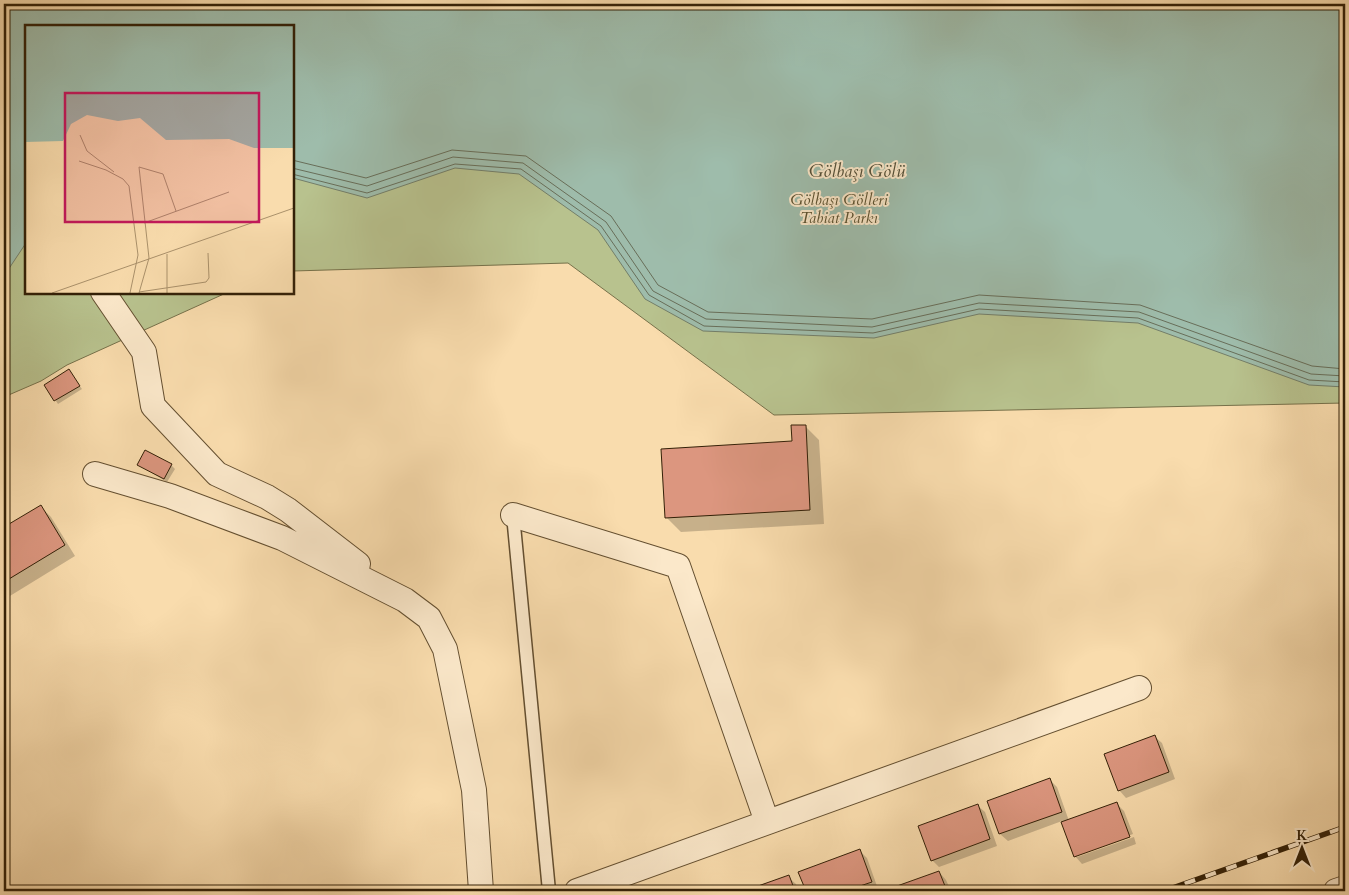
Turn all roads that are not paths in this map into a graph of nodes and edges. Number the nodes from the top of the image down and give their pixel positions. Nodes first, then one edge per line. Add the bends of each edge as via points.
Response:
1 (104, 294) edge
2 (95, 474) dead end
3 (513, 515) joint
4 (404, 600) junction
5 (1139, 688) dead end
6 (768, 822) junction
7 (1345, 888) edge
8 (481, 891) edge
9 (549, 891) edge
10 (577, 891) edge
11 (1336, 891) edge

1 - 4 street via 144,352 153,406 217,474 288,510
2 - 4 street via 170,496 282,538
3 - 6 street via 678,566
3 - 9 lane
4 - 8 street via 430,618 445,648 474,790
5 - 6 street
6 - 10 street
7 - 11 street

